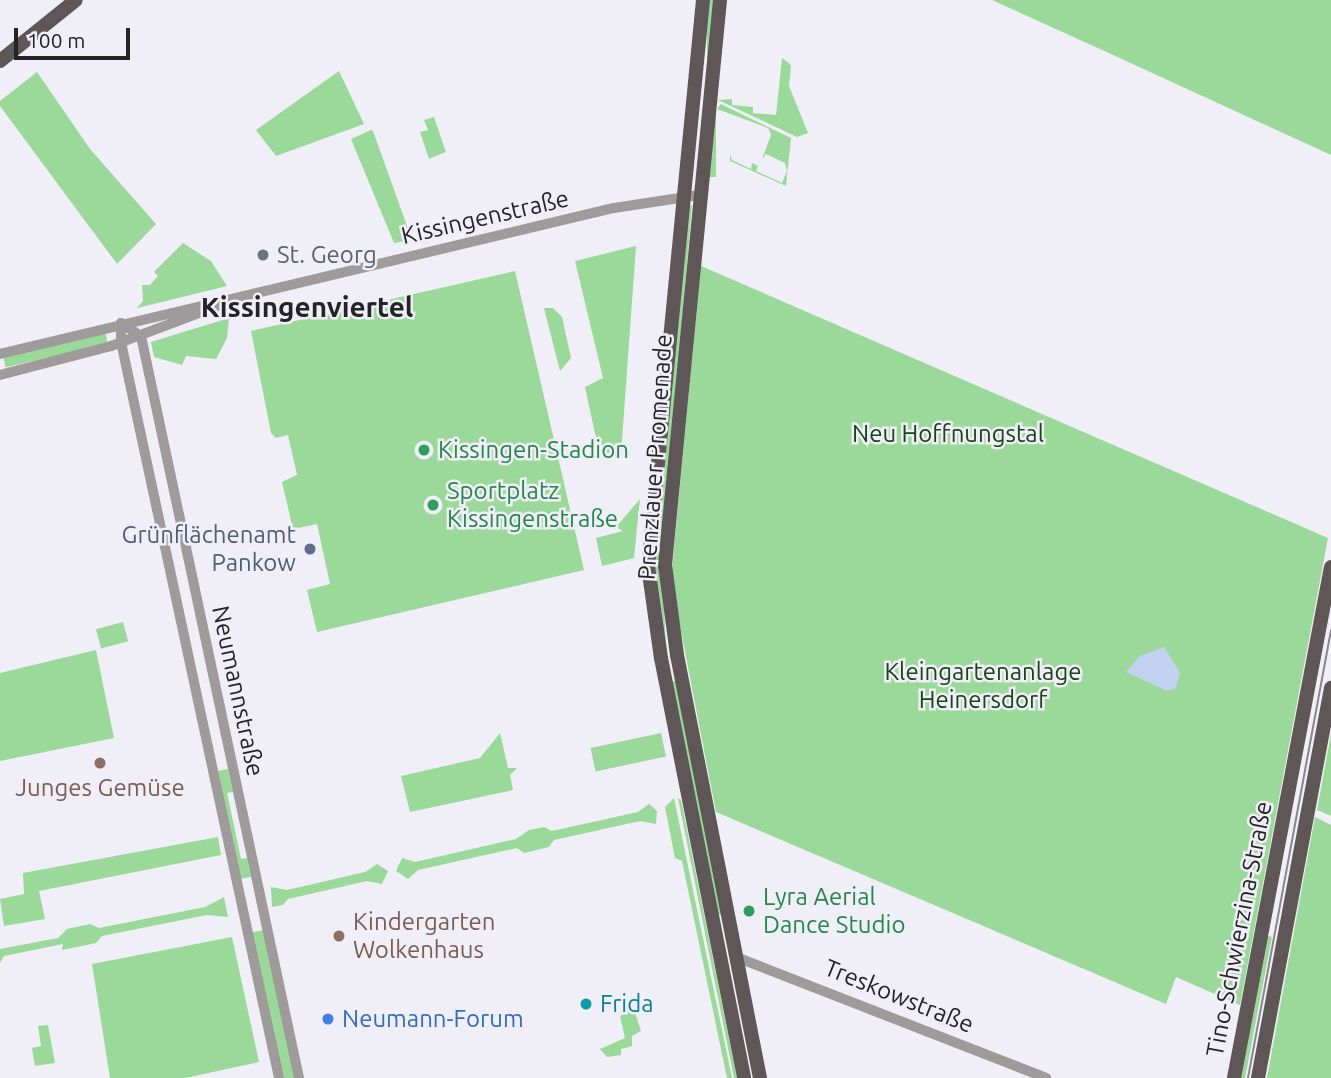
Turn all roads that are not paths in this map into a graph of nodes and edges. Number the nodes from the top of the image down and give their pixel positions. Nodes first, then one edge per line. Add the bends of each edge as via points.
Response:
1 (76, 0) edge
2 (703, 0) edge
3 (720, 0) edge
4 (0, 61) edge
5 (691, 195) junction
6 (241, 296) junction
7 (121, 323) junction
8 (141, 336) junction
9 (121, 342) junction
10 (0, 354) edge
11 (0, 375) edge
12 (1331, 567) edge
13 (1331, 688) edge
14 (1288, 789) junction
15 (1310, 794) junction
16 (736, 957) junction
17 (279, 1078) edge
18 (299, 1078) edge
19 (744, 1078) edge
20 (760, 1078) edge
21 (1046, 1078) edge
22 (1234, 1078) edge
23 (1258, 1078) edge

1 - 4 main road
2 - 5 main road, Prenzlauer Promenade
3 - 5 main road, Prenzlauer Promenade
5 - 6 street, Kissingenstraße
5 - 16 main road, Prenzlauer Promenade via 665,565 677,655
5 - 19 main road, Prenzlauer Promenade via 648,566 661,658
6 - 7 street, Kissingenstraße
6 - 8 street, Kissingenstraße
7 - 8 street
7 - 9 street, Neumannstraße
7 - 10 street, Kissingenstraße
8 - 9 street, Kissingenstraße
8 - 18 street, Neumannstraße
9 - 11 street, Kissingenstraße
9 - 17 street, Neumannstraße
12 - 14 main road, Tino-Schwierzina-Straße
13 - 15 main road, Tino-Schwierzina-Straße
14 - 15 main road, Tino-Schwierzina-Straße
14 - 22 main road, Tino-Schwierzina-Straße
15 - 23 main road, Tino-Schwierzina-Straße
16 - 20 main road, Prenzlauer Promenade
16 - 21 street, Treskowstraße

